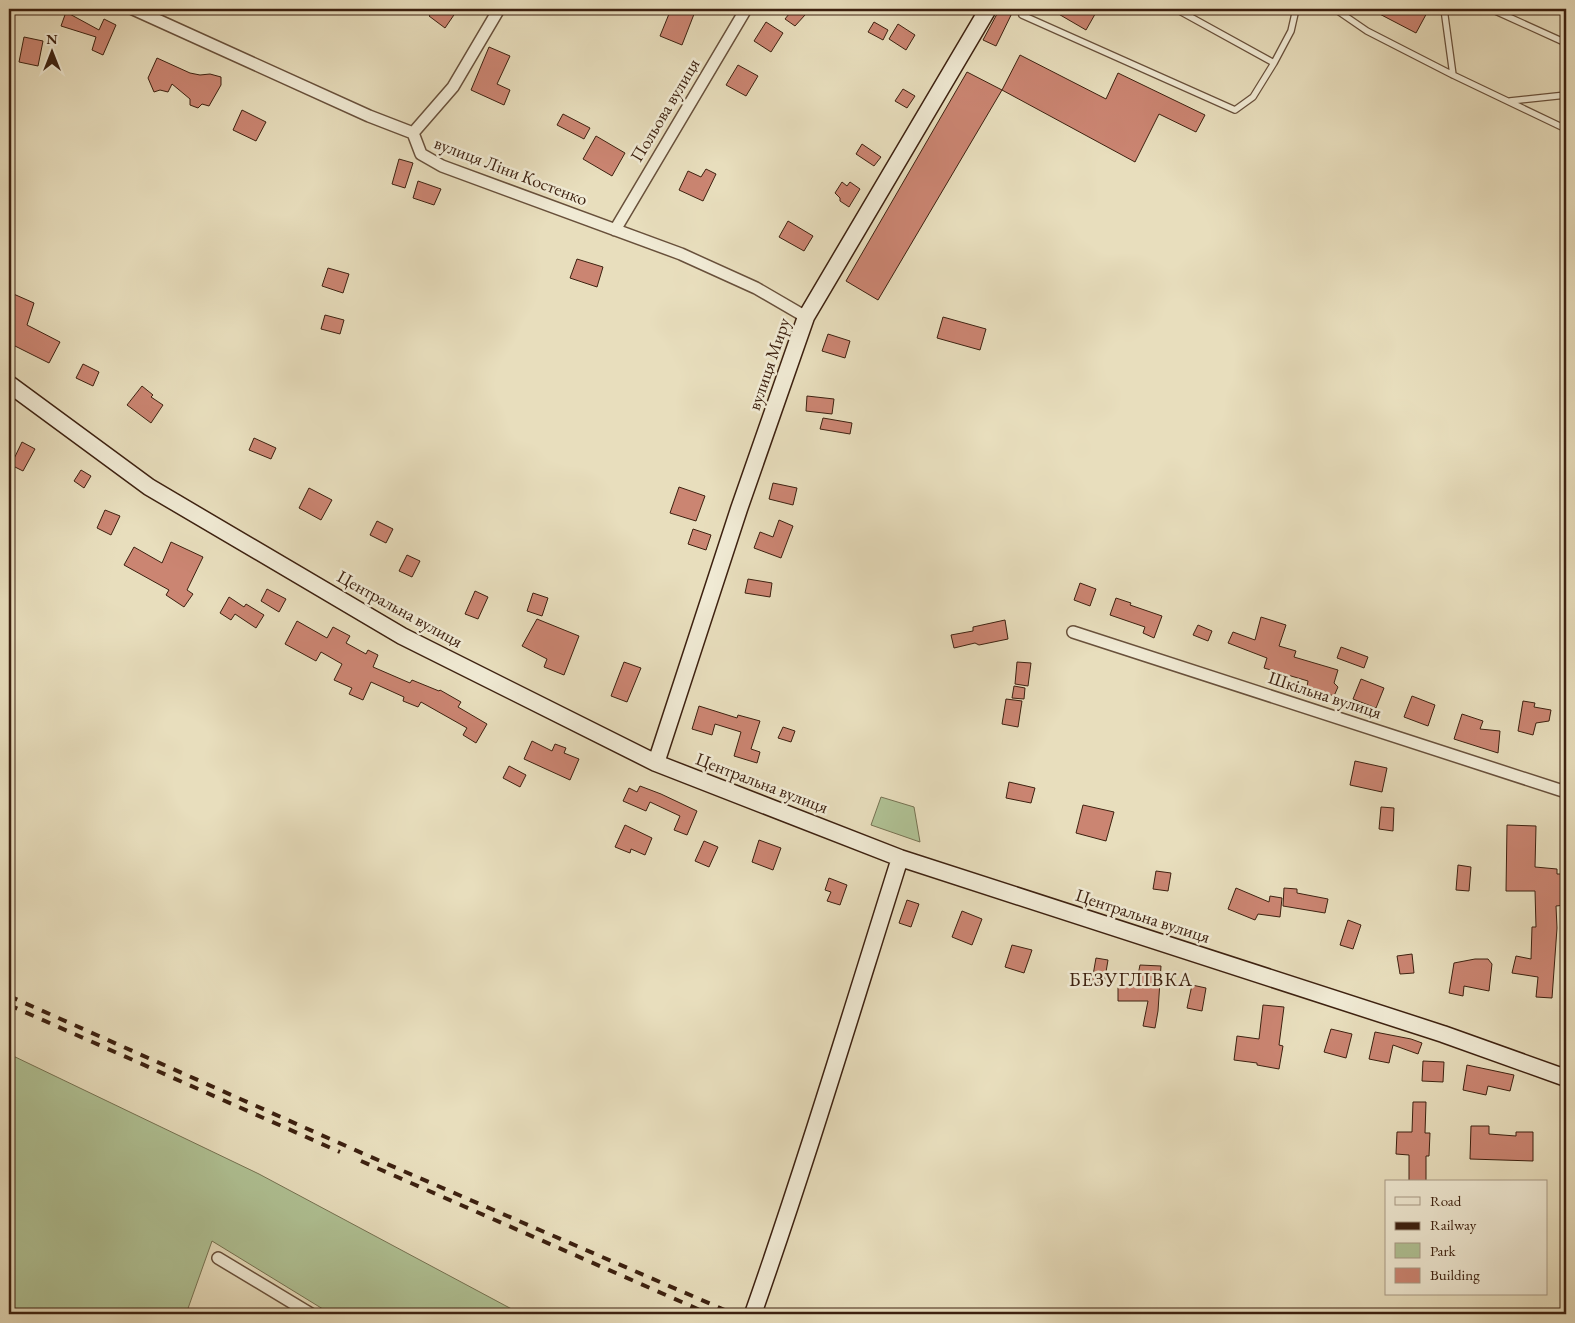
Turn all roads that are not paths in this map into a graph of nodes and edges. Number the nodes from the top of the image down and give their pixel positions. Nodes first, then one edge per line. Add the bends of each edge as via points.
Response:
1 (133, 9) edge
2 (499, 9) edge
3 (746, 9) edge
4 (988, 9) edge
5 (1026, 9) edge
6 (1176, 9) edge
7 (1296, 9) edge
8 (1335, 9) edge
9 (1444, 9) edge
10 (1491, 9) edge
11 (1566, 43) edge
12 (1274, 63) junction
13 (1453, 75) junction
14 (1566, 95) edge
15 (1508, 101) junction
16 (1566, 129) edge
17 (413, 133) junction
18 (615, 230) junction
19 (806, 317) junction
20 (9, 384) edge
21 (1073, 632) dead end
22 (656, 763) junction
23 (1566, 792) edge
24 (900, 858) junction
25 (1566, 1078) edge
26 (218, 1258) dead end
27 (311, 1314) edge
28 (752, 1314) edge

1 - 17 street, вулиця Ліни Костенко
2 - 17 street via 453,87
3 - 18 street, Польова вулиця
4 - 19 street, вулиця Миру
5 - 12 lane via 1022,15 1235,110 1253,97
6 - 12 lane
7 - 12 lane via 1291,32
8 - 13 lane via 1367,31
9 - 13 lane
10 - 11 lane
13 - 15 lane
14 - 15 lane
15 - 16 lane
17 - 18 street, вулиця Ліни Костенко via 421,154 442,166
18 - 19 street, вулиця Ліни Костенко via 681,254 756,288
19 - 22 street, вулиця Миру
20 - 22 street, Центральна вулиця via 149,487 394,631
21 - 23 street, Шкільна вулиця
22 - 24 street, Центральна вулиця
24 - 25 street, Центральна вулиця via 1443,1034
24 - 28 street via 781,1234
26 - 27 street

